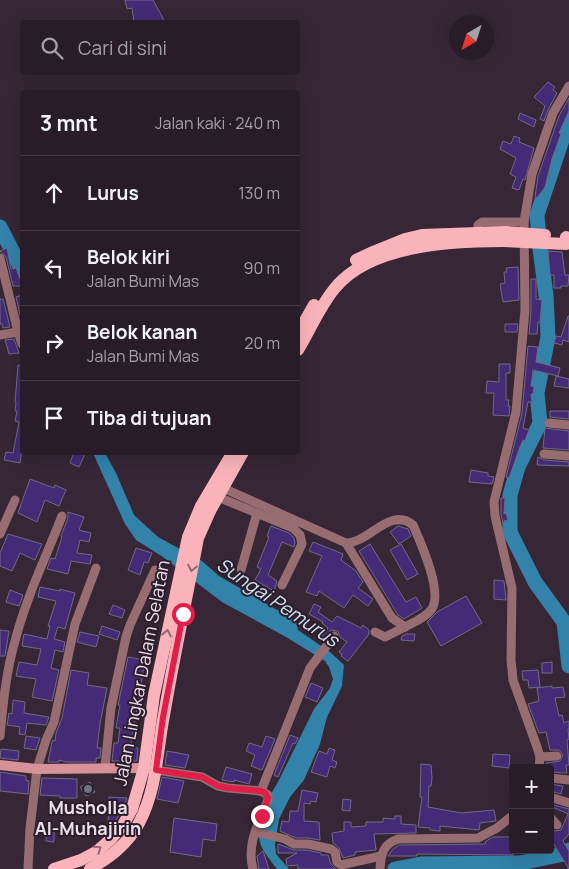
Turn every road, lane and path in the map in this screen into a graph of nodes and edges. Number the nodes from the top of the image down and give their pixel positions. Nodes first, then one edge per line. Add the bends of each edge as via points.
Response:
1 (569, 86) edge
2 (524, 222) junction
3 (478, 237) junction
4 (567, 241) edge
5 (410, 244) junction
6 (0, 258) edge
7 (300, 330) edge
8 (20, 332) edge
9 (0, 335) edge
10 (300, 347) edge
11 (549, 423) dead end
12 (569, 425) edge
13 (544, 454) dead end
14 (231, 455) edge
15 (241, 455) edge
16 (569, 456) edge
17 (217, 493) junction
18 (15, 500) dead end
19 (257, 513) junction
20 (62, 516) dead end
21 (0, 534) edge
22 (346, 543) junction
23 (96, 568) dead end
24 (155, 570) dead end
25 (241, 570) dead end
26 (282, 585) dead end
27 (181, 595) junction
28 (405, 627) junction
29 (375, 632) dead end
30 (334, 636) dead end
31 (154, 695) junction
32 (167, 697) junction
33 (0, 736) edge
34 (557, 756) dead end
35 (540, 757) junction
36 (539, 764) edge
37 (0, 765) edge
38 (105, 768) junction
39 (37, 769) junction
40 (150, 769) junction
41 (554, 778) edge
42 (569, 780) edge
43 (261, 791) junction
44 (554, 798) edge
45 (569, 803) edge
46 (509, 818) edge
47 (554, 822) edge
48 (557, 825) dead end
49 (257, 832) junction
50 (381, 861) edge
51 (28, 869) edge
52 (54, 869) edge
53 (90, 869) edge
54 (253, 869) edge

1 - 2 street via 552,113 534,163
2 - 3 street via 482,222 478,225
2 - 35 street via 525,310 516,412 494,502 512,588 512,680
3 - 4 main road, bridge
3 - 5 main road via 436,244
5 - 7 main road via 373,252 342,270 327,286
5 - 10 main road via 349,274 335,288
6 - 8 street
8 - 9 street
11 - 12 street
13 - 16 street
14 - 17 main road, Jalan Lingkar Dalam Selatan
15 - 17 main road, Jalan Lingkar Dalam Selatan
17 - 19 street
17 - 22 street
17 - 27 main road, Jalan Lingkar Dalam Selatan via 193,538
18 - 21 street
19 - 25 street
19 - 26 street via 293,528 302,540
20 - 33 street via 15,640
22 - 28 street via 351,560 392,618
22 - 28 street via 354,542 394,519 413,525 428,561 435,604 426,616
23 - 39 street via 75,624 54,722
24 - 38 street via 126,637 114,694
31 -> 27 main road, Jalan Lingkar Dalam Selatan
27 - 32 main road, Jalan Lingkar Dalam Selatan
28 - 29 street via 385,637
30 - 43 street via 310,668
31 - 32 main road
31 - 40 main road, Jalan Lingkar Dalam Selatan
32 - 40 main road, Jalan Lingkar Dalam Selatan
34 - 35 street
35 - 36 street
37 - 39 street
38 - 39 street
38 - 40 street
39 - 51 street
40 - 43 street via 202,777 228,788
52 -> 40 main road, Jalan Lingkar Dalam Selatan via 81,860 110,840 123,825
40 - 53 main road, Jalan Lingkar Dalam Selatan via 154,782 140,822 118,850
41 - 42 street
43 - 49 street via 268,798
44 - 45 street
46 - 50 street via 478,838 398,839 382,851
47 - 48 street
49 - 50 street via 294,844 331,849 341,865
49 - 54 street via 250,850

